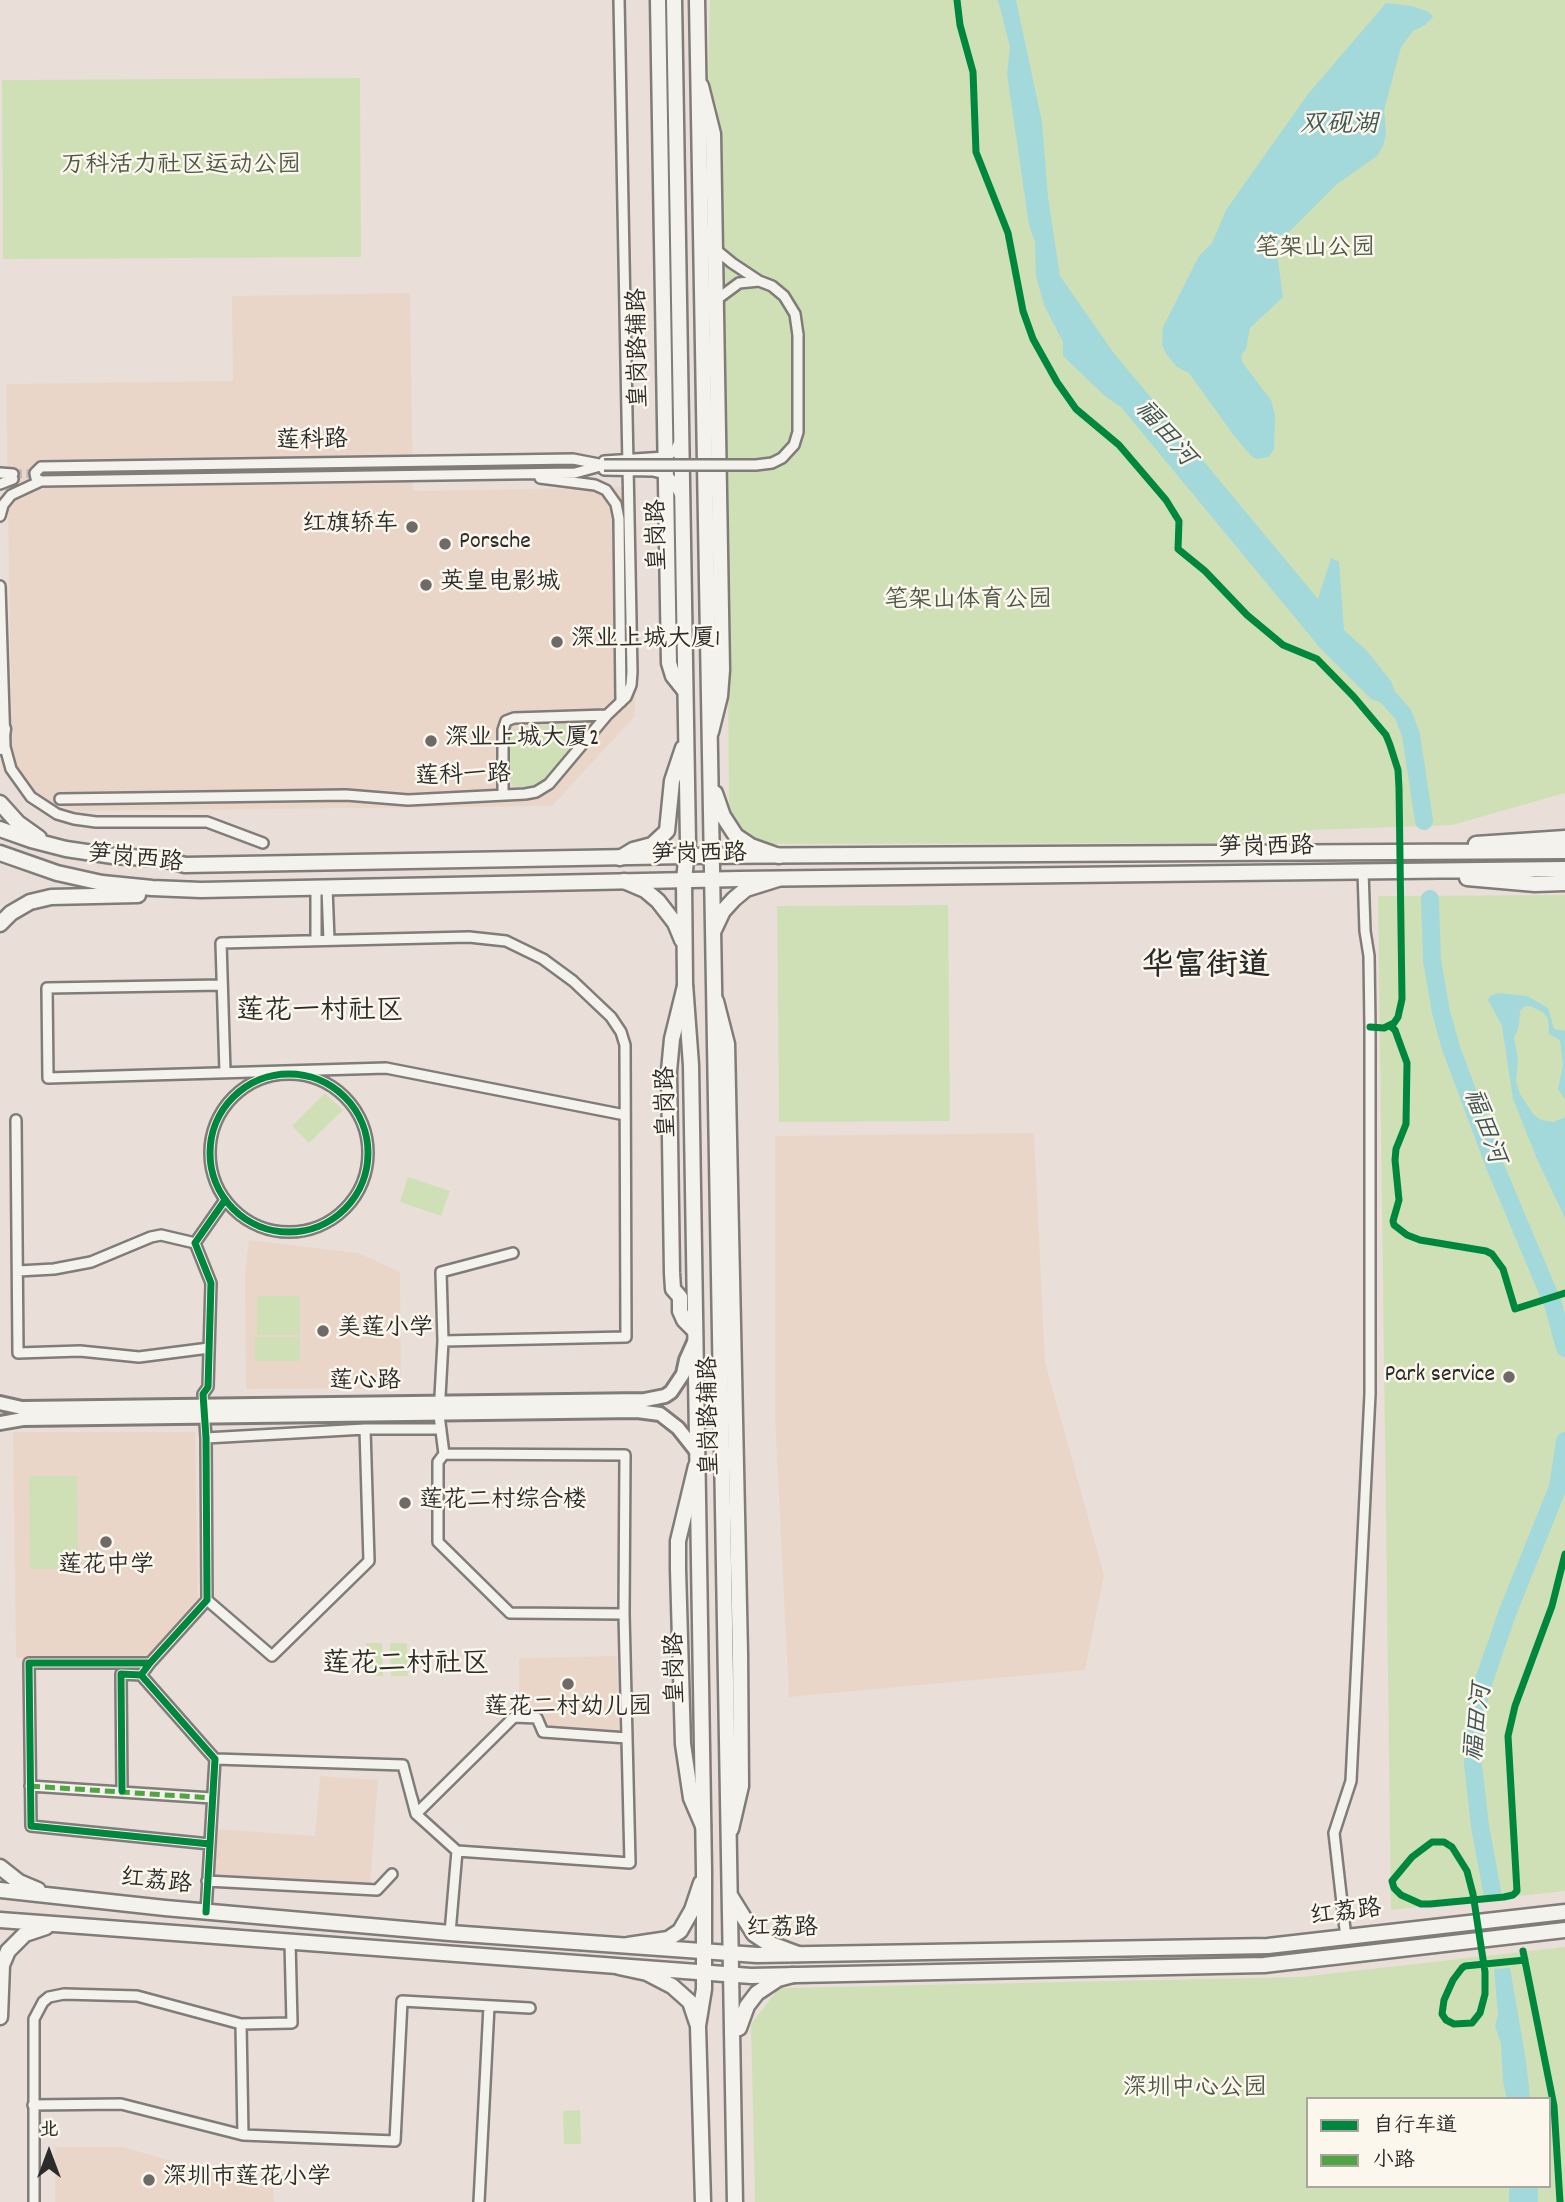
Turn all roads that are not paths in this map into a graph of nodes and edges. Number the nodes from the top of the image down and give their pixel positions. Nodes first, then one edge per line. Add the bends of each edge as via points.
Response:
1 (619, 0) edge
2 (658, 0) edge
3 (674, 0) edge
4 (699, 3) edge
5 (698, 76) junction
6 (714, 248) junction
7 (759, 281) junction
8 (716, 300) junction
9 (681, 430) junction
10 (665, 457) junction
11 (604, 465) junction
12 (628, 465) junction
13 (0, 473) edge
14 (525, 474) junction
15 (666, 474) junction
16 (41, 481) junction
17 (0, 484) edge
18 (682, 503) junction
19 (0, 516) edge
20 (0, 586) edge
21 (685, 691) junction
22 (621, 703) junction
23 (607, 715) junction
24 (3, 729) junction
25 (709, 736) junction
26 (685, 740) junction
27 (0, 747) edge
28 (710, 779) junction
29 (503, 795) junction
30 (60, 799) dead end
31 (0, 803) edge
32 (0, 829) edge
33 (1565, 838) edge
34 (263, 843) dead end
35 (66, 849) junction
36 (1565, 851) edge
37 (1338, 852) junction
38 (1402, 852) junction
39 (0, 853) edge
40 (687, 856) junction
41 (712, 856) junction
42 (779, 856) junction
43 (620, 858) junction
44 (1565, 869) edge
45 (1403, 871) junction
46 (1338, 872) junction
47 (1363, 872) junction
48 (778, 878) junction
49 (684, 880) junction
50 (712, 880) junction
51 (624, 881) junction
52 (1565, 883) edge
53 (322, 888) junction
54 (201, 890) junction
55 (0, 924) edge
56 (713, 935) junction
57 (316, 940) junction
58 (329, 940) junction
59 (685, 950) junction
60 (685, 984) junction
61 (222, 985) junction
62 (225, 1072) junction
63 (625, 1115) junction
64 (16, 1120) dead end
65 (225, 1200) junction
66 (195, 1242) junction
67 (513, 1253) dead end
68 (18, 1271) junction
69 (695, 1336) junction
70 (443, 1340) junction
71 (209, 1348) junction
72 (0, 1403) edge
73 (439, 1410) junction
74 (204, 1411) junction
75 (0, 1423) edge
76 (365, 1429) junction
77 (441, 1429) junction
78 (206, 1437) junction
79 (444, 1454) junction
80 (697, 1457) junction
81 (208, 1600) junction
82 (624, 1614) junction
83 (150, 1664) junction
84 (141, 1675) junction
85 (627, 1738) junction
86 (215, 1759) junction
87 (30, 1786) junction
88 (122, 1791) junction
89 (212, 1798) junction
90 (412, 1798) dead end
91 (416, 1814) junction
92 (703, 1826) junction
93 (210, 1844) junction
94 (457, 1851) junction
95 (0, 1867) edge
96 (705, 1871) junction
97 (392, 1874) dead end
98 (207, 1881) junction
99 (0, 1890) edge
100 (729, 1892) junction
101 (66, 1898) junction
102 (165, 1908) junction
103 (206, 1912) junction
104 (1565, 1912) edge
105 (0, 1920) edge
106 (72, 1926) junction
107 (1565, 1930) edge
108 (163, 1933) junction
109 (450, 1933) junction
110 (1346, 1938) junction
111 (290, 1942) junction
112 (628, 1945) junction
113 (705, 1952) junction
114 (730, 1954) junction
115 (798, 1954) junction
116 (619, 1967) junction
117 (705, 1974) junction
118 (730, 1975) junction
119 (793, 1975) junction
120 (489, 2006) junction
121 (530, 2008) dead end
122 (0, 2017) edge
123 (241, 2024) junction
124 (698, 2026) junction
125 (731, 2041) junction
126 (33, 2105) junction
127 (243, 2135) junction
128 (34, 2202) edge
129 (479, 2202) edge
130 (703, 2202) edge
131 (735, 2202) edge

1 - 12 street
2 - 10 main road, 皇岗路辅路
3 - 9 main road, 皇岗路
4 - 5 main road, 皇岗路
5 - 6 main road via 713,134
5 - 25 main road, 皇岗路
6 - 7 street, 莲科路
6 - 8 main road
7 - 8 street via 739,283
7 - 11 street, 莲科路, bridge via 784,296 796,323 799,422 789,452 772,463 756,465
8 - 25 main road via 722,670
9 - 10 street via 679,445
9 - 18 main road, 皇岗路
10 - 12 street, 莲科路
10 - 15 main road, 皇岗路辅路
11 - 12 street, 莲科路
11 - 14 street, 莲科路 via 575,473
11 - 16 street, 莲科路 via 573,458 41,467 35,473
12 - 15 street, 莲科路
12 - 22 street via 632,680
13 - 17 street via 13,477
14 - 16 street, 莲科路
14 - 22 street via 595,485 612,497 619,519
15 - 18 street via 676,484
15 - 21 main road, 皇岗路辅路 via 669,667
16 - 19 street, 莲科路 via 10,495
18 - 21 main road, 皇岗路
20 - 24 street
21 - 26 main road, 皇岗路
22 - 23 street, 莲科一路
23 - 29 street, 莲科一路 via 546,787
23 - 29 street via 510,718 503,730
24 - 27 main road
24 - 34 street via 11,769 23,789 57,814 96,822 207,822
25 - 28 main road, 皇岗路
26 - 40 main road, 皇岗路
26 - 43 main road via 672,781 667,831 652,845
28 - 41 main road, 皇岗路
28 - 42 main road via 723,816 736,835
29 - 30 street, 莲科一路 via 408,800 336,796
31 - 35 main road via 38,838
32 - 35 main road, 笋岗西路
33 - 38 main road, 笋岗西路
35 - 43 main road, 笋岗西路 via 185,865
36 - 38 main road, 笋岗西路
37 - 38 main road, 笋岗西路
37 - 42 main road, 笋岗西路
37 - 46 main road
39 - 54 main road, 笋岗西路 via 90,881
40 - 41 main road, 笋岗西路
40 - 43 main road, 笋岗西路
40 - 49 main road, 皇岗路
41 - 42 main road, 笋岗西路
41 - 50 main road, 皇岗路
44 - 45 main road, 笋岗西路
45 - 47 main road, 笋岗西路
45 - 52 main road, 笋岗西路
46 - 47 main road, 笋岗西路
46 - 48 main road, 笋岗西路
47 - 110 street via 1370,1027 1370,1394 1352,1781 1334,1833
48 - 50 main road, 笋岗西路
48 - 56 main road via 746,889 734,899
49 - 50 main road, 笋岗西路
49 - 51 main road, 笋岗西路
49 - 59 main road, 皇岗路
50 - 56 main road, 皇岗路
51 - 53 main road, 笋岗西路
51 - 59 main road via 661,904 677,927
53 - 54 main road, 笋岗西路
53 - 57 street
53 - 58 street
54 - 55 main road via 51,897 30,902
56 - 100 main road, 皇岗路
57 - 58 street
57 - 61 street via 221,943
58 - 63 street via 487,939 506,941 543,959 573,981 621,1032
59 - 60 main road, 皇岗路
60 - 69 main road, 皇岗路 via 691,1065
60 - 69 main road, 皇岗路辅路 via 671,1040 669,1071 672,1273 680,1311
61 - 62 street
61 - 62 street via 47,988 48,1078
62 - 63 street via 386,1068
63 - 70 street via 626,1337
64 - 68 street
65 - 65 street via 245,1218 269,1229 296,1232 322,1225 344,1210 360,1190 368,1165 368,1140 359,1115 343,1095 322,1081 296,1074 271,1076 247,1086 227,1103 212,1139 214,1177
65 - 66 street
66 - 68 street via 161,1235 91,1262
66 - 71 street via 211,1283
67 - 70 street via 441,1272
68 - 71 street via 19,1353 80,1351 139,1357
69 - 73 main road, 莲心路 via 678,1383 665,1396
69 - 80 main road, 皇岗路
70 - 73 street
71 - 74 street
72 - 74 main road, 莲心路 via 22,1408
73 - 74 main road, 莲心路
73 - 77 street
73 - 80 main road, 莲心路 via 660,1414 672,1422
74 - 75 main road, 莲心路
74 - 78 street
76 - 77 street
76 - 78 street
76 - 81 street via 369,1561 271,1656
77 - 79 street
78 - 81 street
79 - 82 street via 438,1462 438,1542 510,1613
79 - 82 street via 625,1455
80 - 92 main road, 皇岗路
80 - 92 main road, 皇岗路辅路 via 678,1541 678,1569 683,1744 691,1798
81 - 83 street
82 - 85 street
83 - 84 street
83 - 87 street via 29,1662
84 - 86 street
84 - 88 street via 121,1674
85 - 91 street via 543,1732 537,1718 514,1717
85 - 94 street via 630,1863
86 - 89 street
86 - 91 street via 402,1765
87 - 88 street
87 - 93 street via 31,1826
88 - 89 street
89 - 93 street
90 - 91 street
91 - 94 street
92 - 96 main road, 皇岗路
93 - 98 street
94 - 109 street
95 - 101 main road via 27,1885
96 - 112 main road via 680,1931 668,1938
96 - 113 main road, 皇岗路
97 - 98 street via 377,1890
98 - 103 street
99 - 101 main road, 红荔路
100 - 114 main road, 皇岗路
100 - 115 main road via 754,1934
101 - 102 main road, 红荔路
102 - 103 main road, 红荔路
102 - 108 main road
103 - 109 main road, 红荔路
104 - 110 main road, 红荔路
105 - 106 main road, 红荔路
106 - 108 main road, 红荔路
106 - 122 main road via 41,1927 15,1942 2,1965
107 - 119 main road, 红荔路 via 1257,1966
108 - 111 main road, 红荔路
109 - 112 main road, 红荔路
110 - 115 main road, 红荔路 via 1247,1947
111 - 116 main road, 红荔路
111 - 123 street via 292,2023
112 - 113 main road, 红荔路
113 - 114 main road, 红荔路
113 - 117 main road, 皇岗路
114 - 115 main road, 红荔路
114 - 118 main road, 皇岗路
116 - 117 main road, 红荔路
116 - 124 main road via 647,1973 672,1986 690,2002
117 - 118 main road, 红荔路
117 - 124 main road, 皇岗路
118 - 119 main road, 红荔路
118 - 125 main road, 皇岗路
119 - 125 main road via 774,1981 755,1995
120 - 121 street
120 - 127 street via 402,2001 395,2141
120 - 129 street
123 - 126 street via 137,1996 49,1997 34,2019
123 - 127 street
124 - 130 main road, 皇岗路
125 - 131 main road, 皇岗路
126 - 127 street via 121,2104
126 - 128 street

